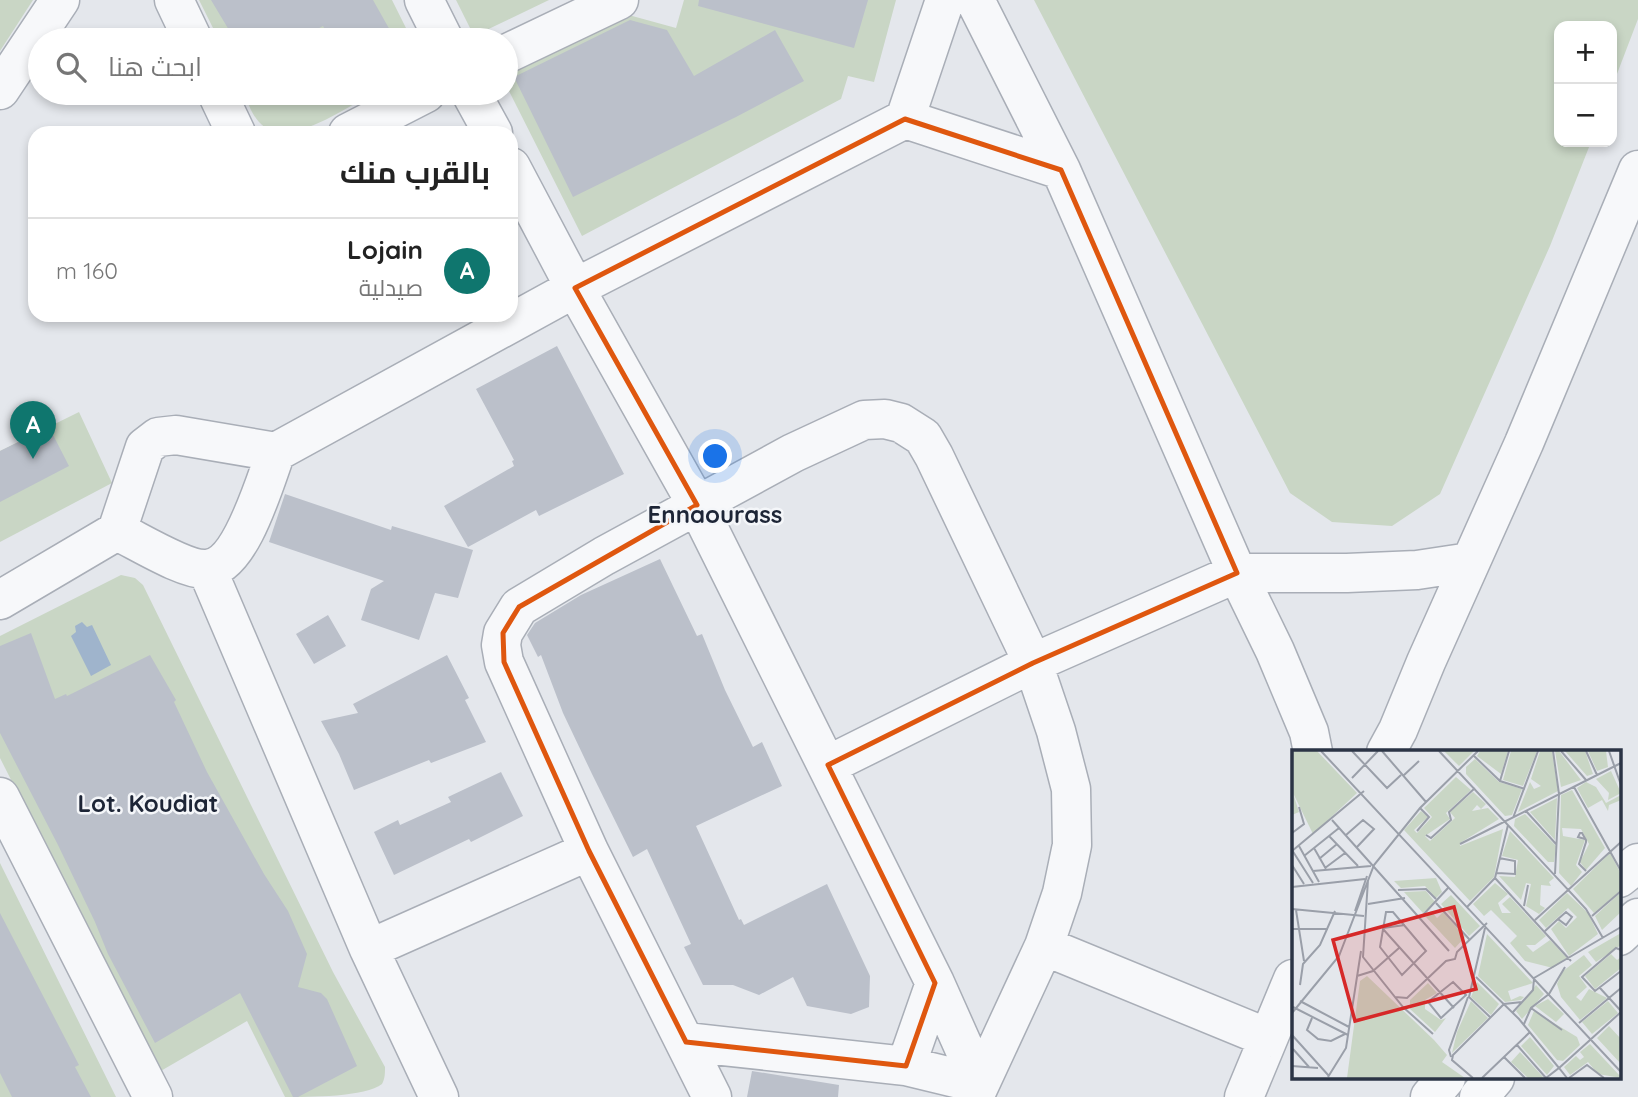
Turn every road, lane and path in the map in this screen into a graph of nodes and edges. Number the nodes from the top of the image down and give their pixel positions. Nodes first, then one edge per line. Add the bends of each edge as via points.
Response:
1 (60, 0) edge
2 (174, 0) edge
3 (424, 0) edge
4 (619, 0) edge
5 (945, 0) edge
6 (975, 0) edge
7 (41, 28) edge
8 (187, 28) edge
9 (438, 28) edge
10 (28, 48) edge
11 (518, 48) edge
12 (0, 90) edge
13 (223, 105) edge
14 (403, 105) edge
15 (478, 105) edge
16 (905, 119) junction
17 (233, 126) edge
18 (362, 126) edge
19 (489, 126) edge
20 (1061, 170) junction
21 (1638, 170) edge
22 (518, 180) edge
23 (575, 288) junction
24 (518, 319) edge
25 (513, 322) edge
26 (276, 452) junction
27 (697, 505) junction
28 (117, 531) junction
29 (1471, 562) junction
30 (207, 569) junction
31 (1237, 573) junction
32 (0, 600) edge
33 (1034, 663) junction
34 (1313, 750) edge
35 (1387, 750) edge
36 (828, 765) junction
37 (0, 797) edge
38 (589, 851) junction
39 (1638, 863) edge
40 (1620, 877) edge
41 (1638, 918) edge
42 (1620, 935) edge
43 (1044, 946) junction
44 (369, 949) junction
45 (1292, 981) edge
46 (935, 983) junction
47 (1268, 1038) junction
48 (686, 1042) junction
49 (906, 1066) junction
50 (1444, 1080) edge
51 (1493, 1080) edge
52 (977, 1091) edge
53 (153, 1097) edge
54 (439, 1097) edge
55 (712, 1097) edge
56 (1244, 1097) edge
57 (1430, 1097) edge
58 (1479, 1097) edge

1 - 7 street
2 - 8 street
3 - 9 street
4 - 11 street
5 - 16 street
6 - 20 street
10 - 12 street
13 - 17 street
14 - 18 street
15 - 19 street
16 - 20 street
16 - 23 street
20 - 31 street
21 - 29 street
22 - 23 street
23 - 24 street
23 - 27 street
25 - 26 street
26 - 28 street via 176,435 158,437 145,447
26 - 30 street via 241,541 223,562
27 - 33 street via 864,420 901,423 923,437 934,456
27 - 36 street
27 - 38 street via 519,607 503,633 504,662
28 - 30 street via 180,563
28 - 32 street
29 - 31 street via 1417,570
29 - 35 street
30 - 44 street
31 - 33 street
31 - 34 street via 1285,674
33 - 36 street
33 - 43 street via 1072,789 1072,845
36 - 46 street
37 - 53 street
38 - 44 street
38 - 48 street
39 - 40 street
41 - 42 street
43 - 47 street
43 - 52 street
44 - 54 street
45 - 47 street
46 - 49 street
46 - 52 street
47 - 56 street
48 - 49 street
48 - 55 street
49 - 52 street
50 - 57 street
51 - 58 street

